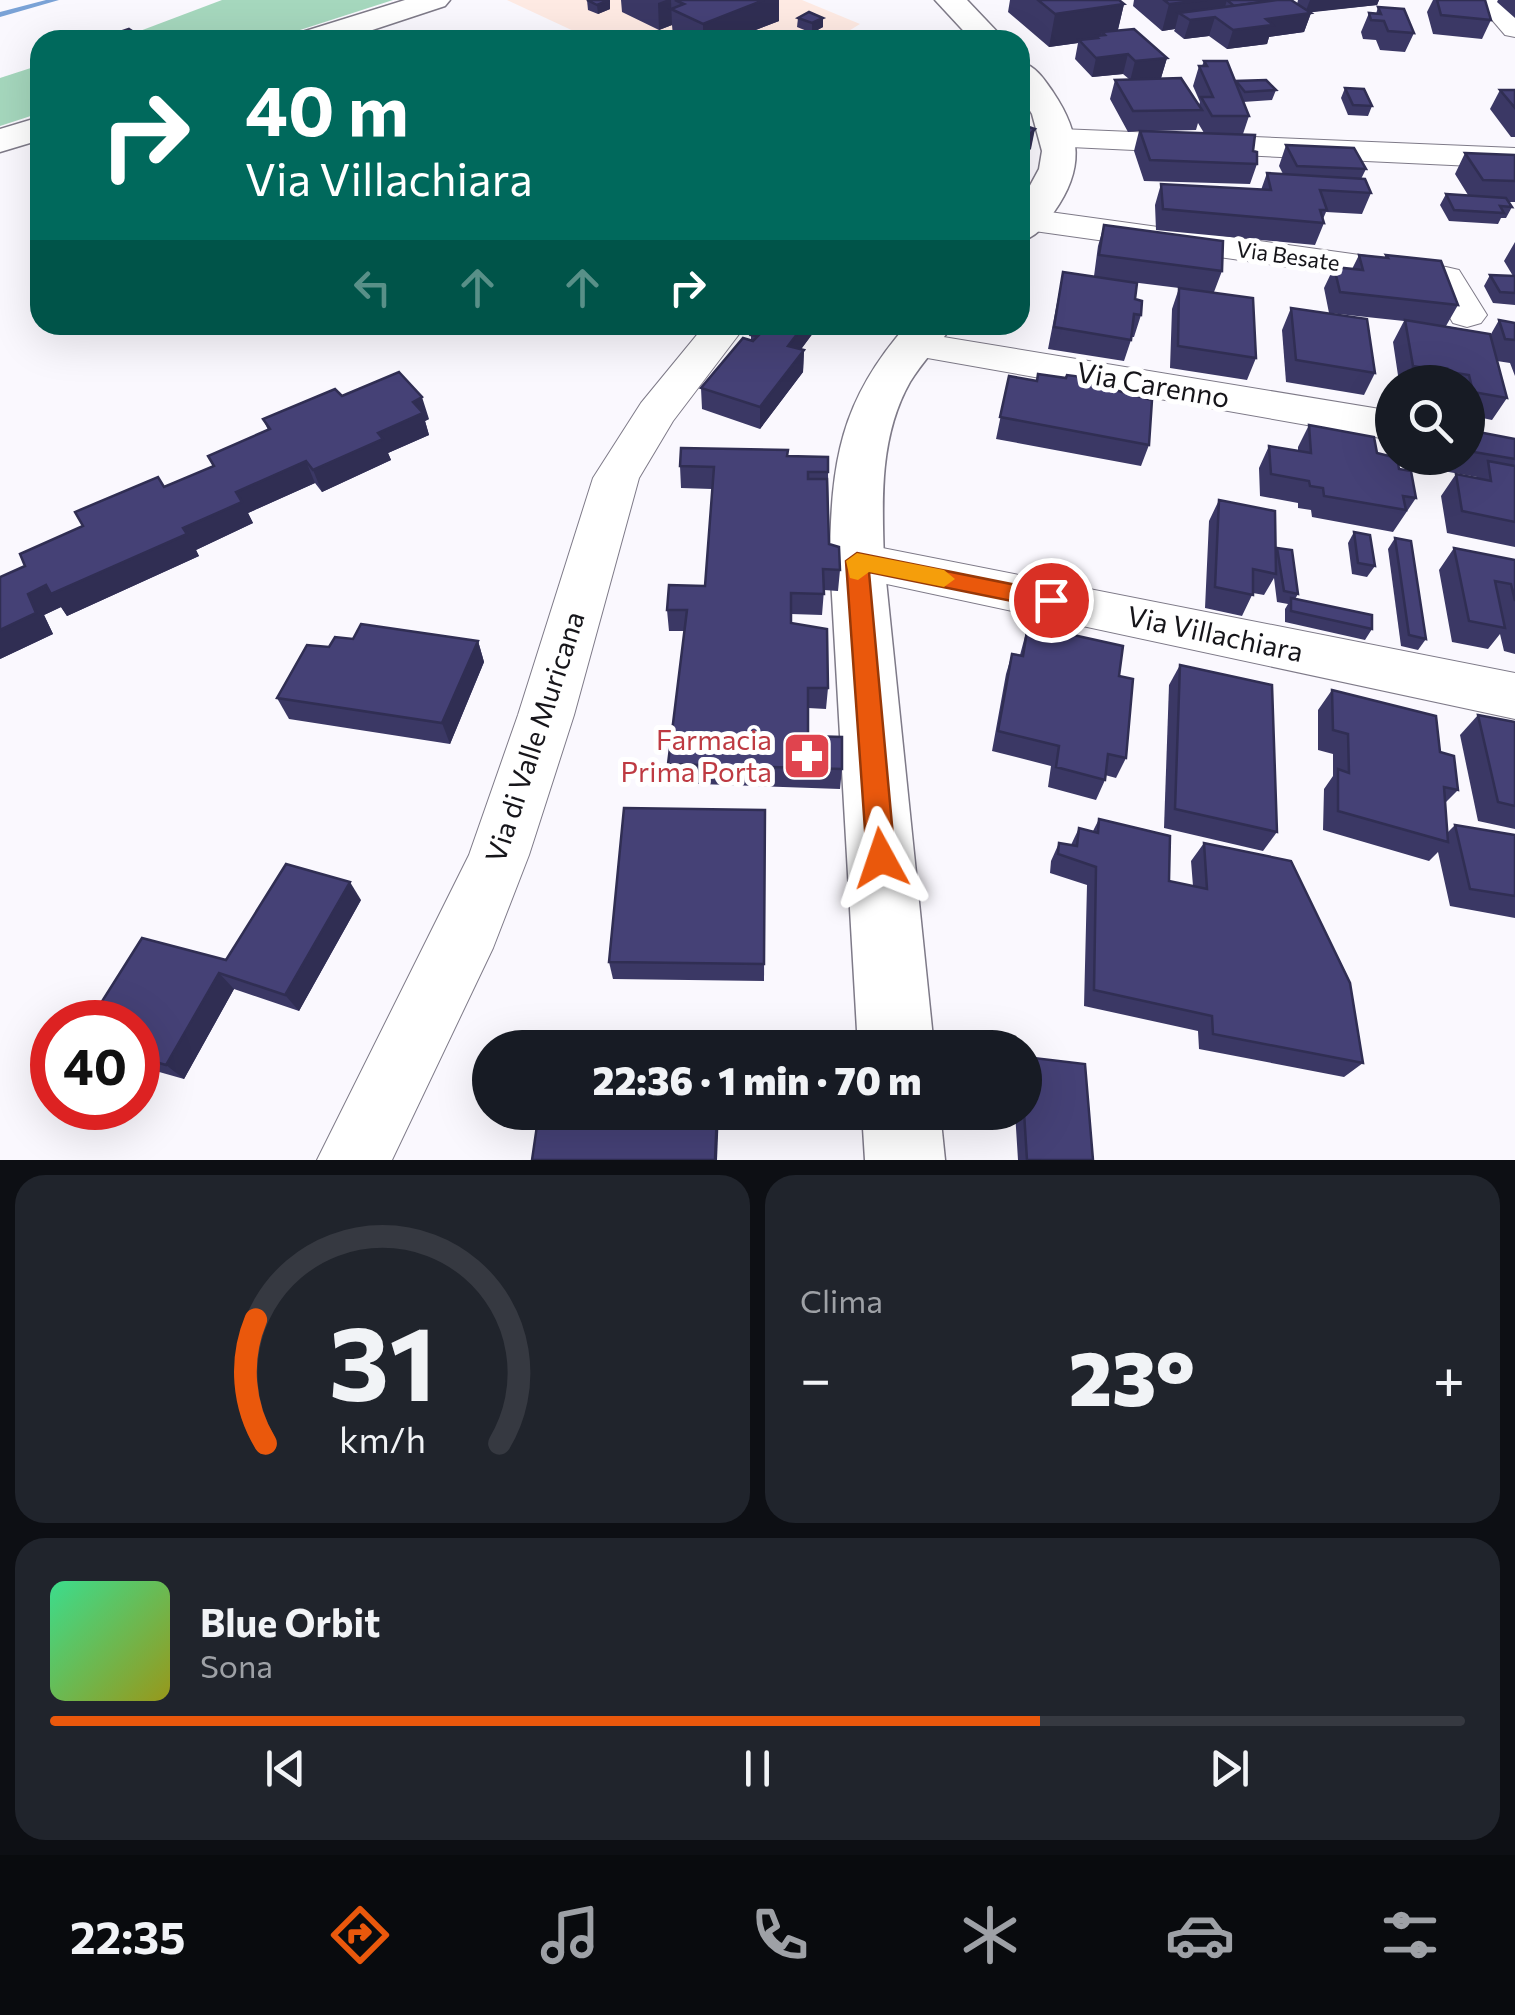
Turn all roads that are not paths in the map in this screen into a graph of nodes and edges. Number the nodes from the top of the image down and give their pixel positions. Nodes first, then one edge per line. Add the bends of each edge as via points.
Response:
1 (434, 0) edge
2 (1488, 0) edge
3 (960, 1) edge
4 (1515, 29) edge
5 (341, 30) edge
6 (982, 30) edge
7 (1030, 87) edge
8 (30, 131) edge
9 (1060, 139) junction
10 (0, 141) edge
11 (1515, 158) edge
12 (1030, 216) edge
13 (1030, 225) edge
14 (1466, 314) dead end
15 (718, 335) edge
16 (922, 335) edge
17 (1375, 423) edge
18 (857, 561) junction
19 (1515, 696) edge
20 (895, 1030) edge
21 (902, 1130) edge
22 (354, 1160) edge
23 (905, 1160) edge

1 - 5 street
2 - 4 street
3 - 6 street
7 - 9 street
8 - 10 street
9 - 11 street
9 - 12 street via 1057,180
13 - 14 street, Via Besate via 1446,278
15 - 22 street, Via di Valle Muricana via 656,413 616,478 499,855
16 - 17 street, Via Carenno
16 - 18 street via 879,392 860,446
18 - 19 street, Via Villachiara
18 - 20 street
21 - 23 street

